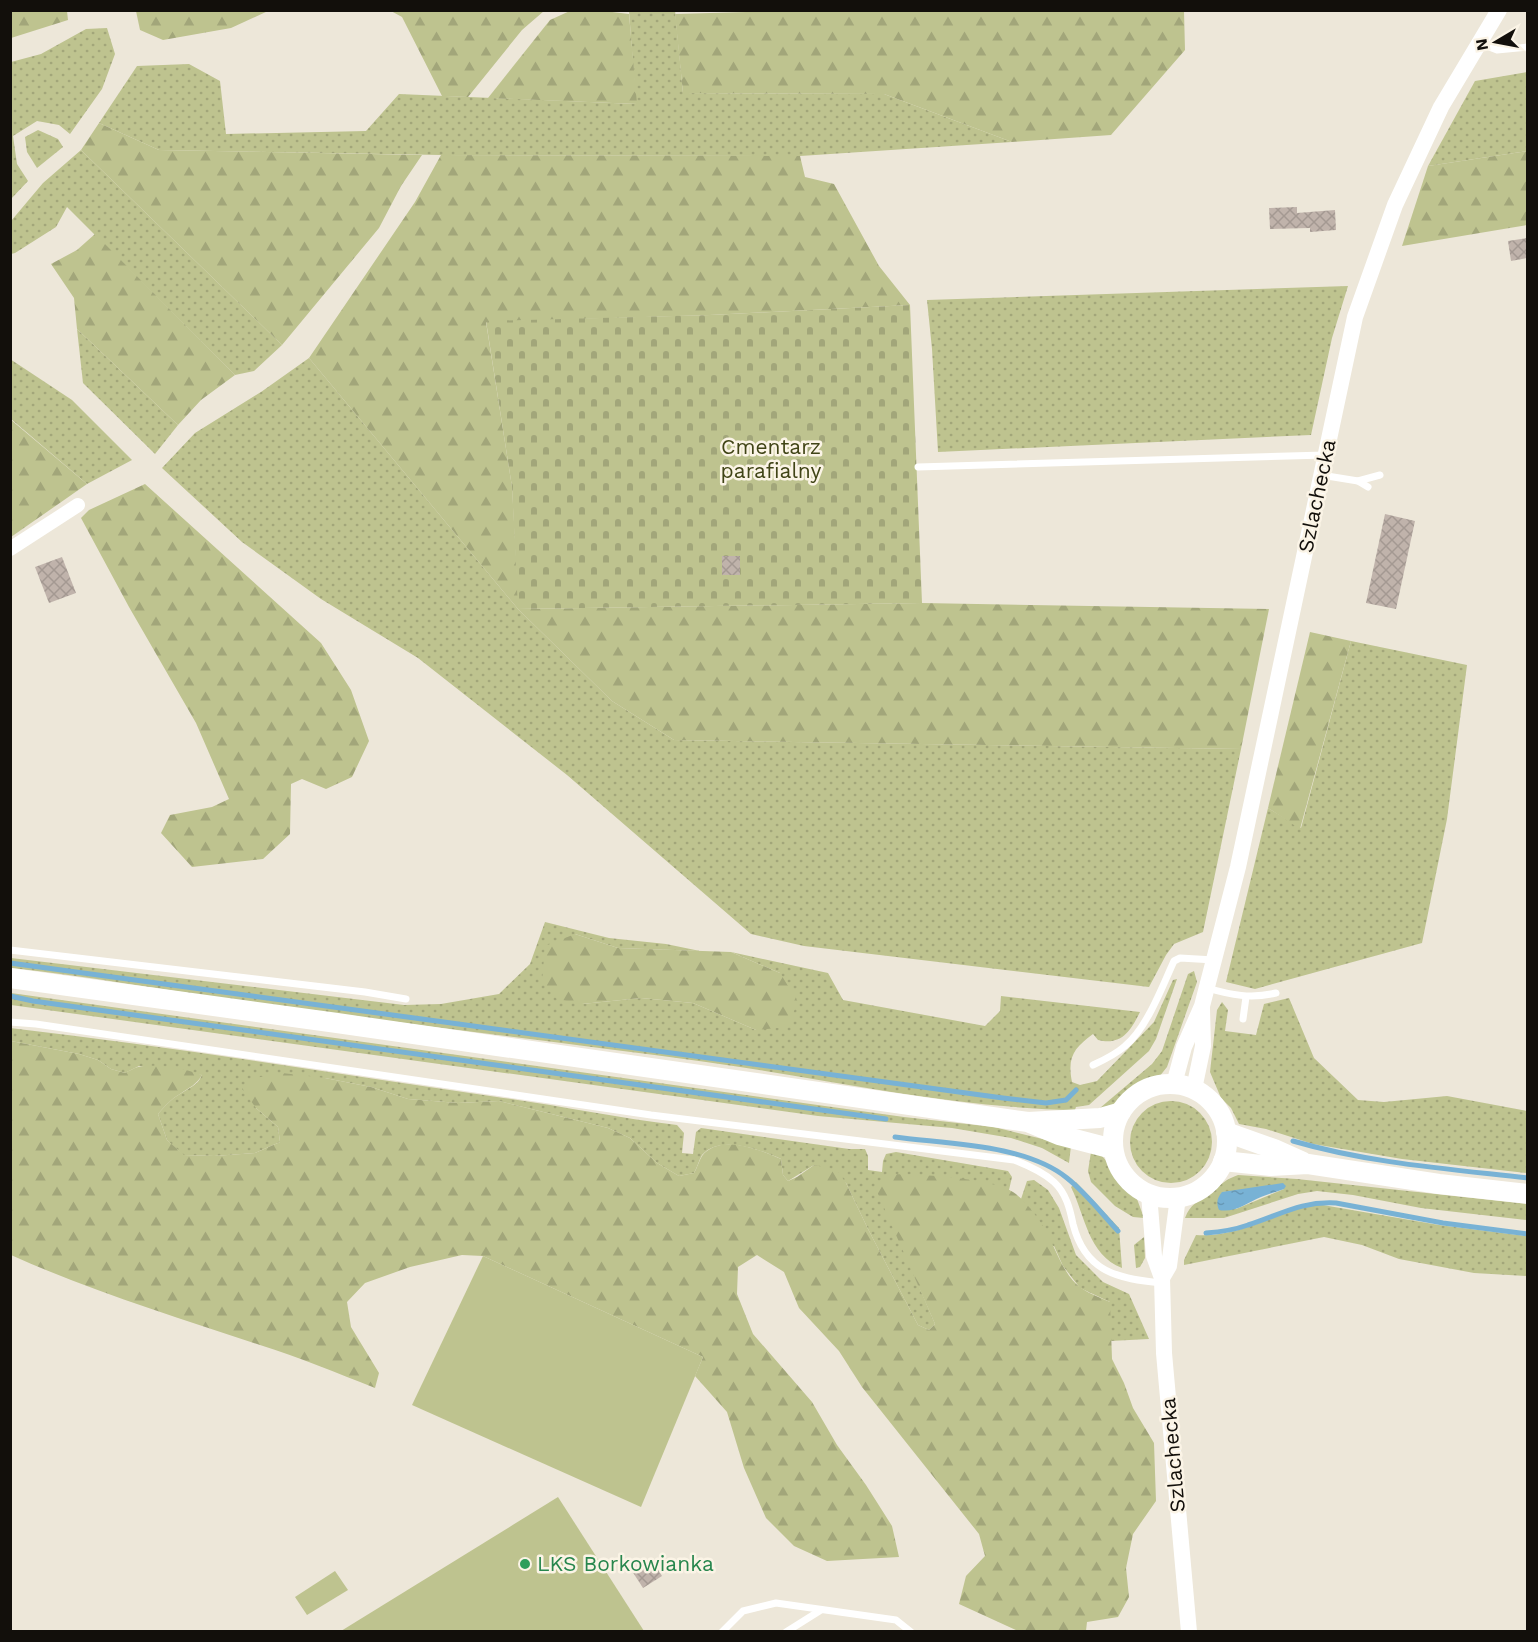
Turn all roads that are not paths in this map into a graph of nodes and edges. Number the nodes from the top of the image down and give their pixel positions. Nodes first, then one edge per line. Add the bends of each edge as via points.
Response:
1 (1499, 10) edge
2 (1479, 43) junction
3 (1527, 47) edge
4 (1325, 455) junction
5 (918, 467) dead end
6 (1321, 475) junction
7 (1380, 476) dead end
8 (1358, 481) junction
9 (1368, 487) dead end
10 (78, 505) dead end
11 (10, 549) edge
12 (10, 950) edge
13 (1214, 960) junction
14 (10, 978) edge
15 (1206, 988) junction
16 (1276, 993) dead end
17 (1246, 997) junction
18 (406, 999) dead end
19 (1202, 1005) junction
20 (1243, 1019) dead end
21 (10, 1022) edge
22 (1094, 1065) dead end
23 (1174, 1084) junction
24 (1194, 1089) junction
25 (1121, 1112) junction
26 (1028, 1122) junction
27 (1226, 1132) junction
28 (1113, 1149) junction
29 (1223, 1161) junction
30 (1308, 1164) junction
31 (1149, 1194) junction
32 (1527, 1194) edge
33 (1178, 1197) junction
34 (1162, 1280) junction
35 (821, 1610) junction
36 (722, 1632) edge
37 (786, 1632) edge
38 (911, 1632) edge
39 (1189, 1632) edge

1 - 2 street, Szlachecka
2 - 3 lane via 1497,50
2 - 4 street, Szlachecka via 1441,106 1380,245 1355,316
4 - 5 lane
4 - 6 street, Szlachecka
6 - 8 lane
6 - 13 street, Szlachecka via 1238,867
7 - 8 lane
8 - 9 lane
10 - 11 street
12 - 18 lane
13 - 15 street, Szlachecka
13 - 22 lane via 1180,958 1174,962 1135,1037
14 - 26 main road
15 - 17 lane
15 - 19 street, Szlachecka
16 - 17 lane
17 - 20 lane
19 - 23 street, Szlachecka
19 - 24 street, Szlachecka via 1203,1046
21 - 34 lane via 662,1116 1014,1160 1054,1182 1064,1194 1077,1237 1102,1269 1132,1280
23 - 24 main road
23 - 25 main road via 1143,1091
24 - 27 main road via 1215,1107
25 - 26 main road via 1100,1118
25 - 28 main road via 1114,1130
26 - 28 main road via 1059,1135
27 - 29 main road
27 - 30 main road
28 - 31 main road via 1125,1176
29 - 30 main road via 1271,1166
29 - 33 main road via 1206,1185
30 - 32 main road
31 - 33 main road
31 - 34 street, Szlachecka via 1154,1256
33 - 34 street, Szlachecka via 1169,1266
34 - 39 street, Szlachecka via 1164,1353
35 - 36 lane via 776,1603 743,1611
35 - 37 lane
35 - 38 lane via 896,1620

